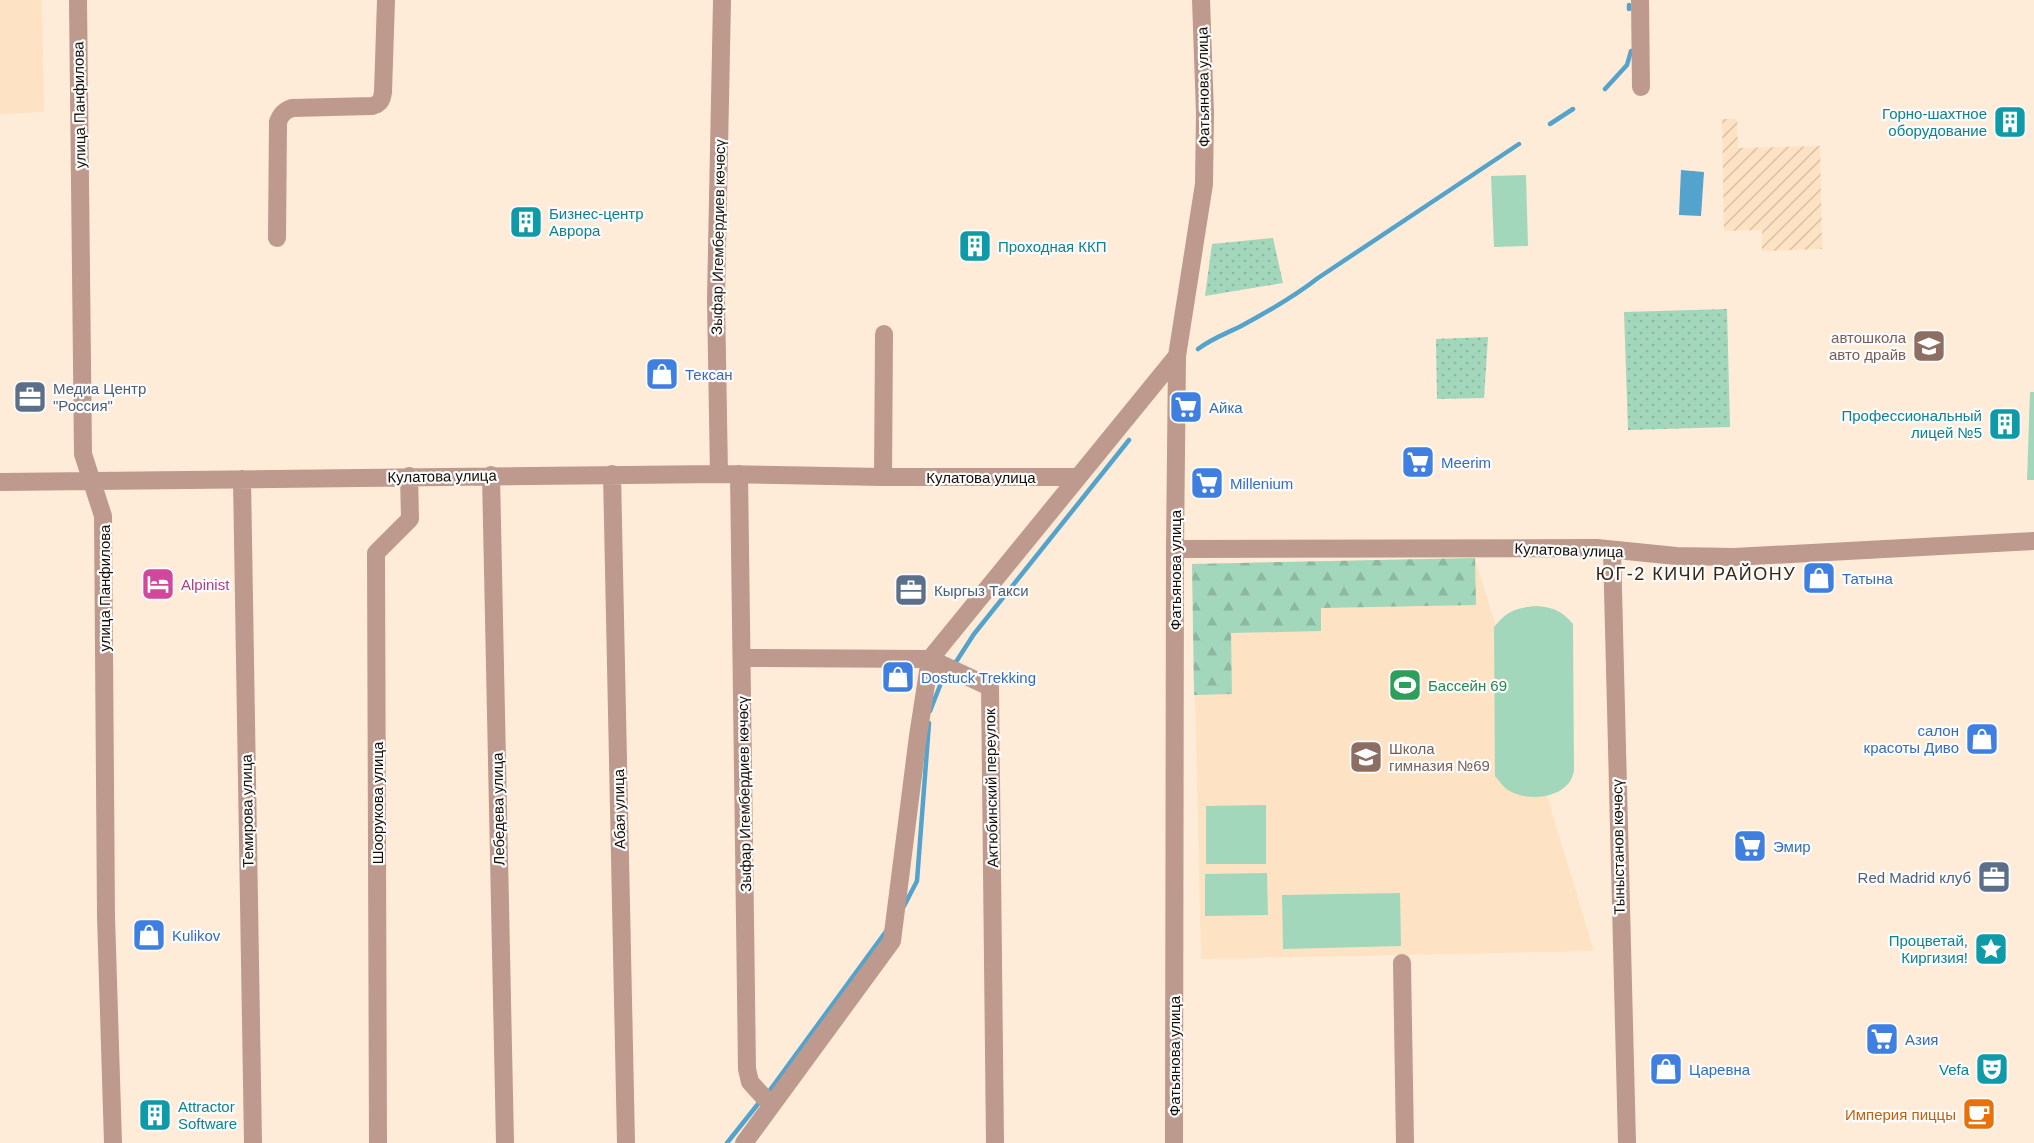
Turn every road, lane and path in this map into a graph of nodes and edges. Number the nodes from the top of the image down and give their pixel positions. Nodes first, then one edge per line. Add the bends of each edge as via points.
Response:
1 (78, 0) edge
2 (386, 0) edge
3 (722, 0) edge
4 (1201, 0) edge
5 (1640, 0) edge
6 (1641, 87) dead end
7 (277, 238) dead end
8 (884, 334) dead end
9 (1177, 356) junction
10 (612, 474) junction
11 (719, 474) junction
12 (739, 474) junction
13 (409, 476) junction
14 (491, 476) junction
15 (883, 477) junction
16 (1078, 477) junction
17 (242, 479) junction
18 (0, 482) edge
19 (93, 482) junction
20 (2034, 541) edge
21 (1174, 549) junction
22 (1612, 550) junction
23 (742, 658) junction
24 (930, 659) junction
25 (1402, 963) dead end
26 (771, 1105) junction
27 (113, 1143) edge
28 (253, 1143) edge
29 (378, 1143) edge
30 (505, 1143) edge
31 (626, 1143) edge
32 (744, 1143) edge
33 (995, 1143) edge
34 (1174, 1143) edge
35 (1405, 1143) edge
36 (1627, 1143) edge

1 - 19 street, улица Панфилова via 83,454
2 - 7 street via 384,92 379,104 292,108 280,116
3 - 11 street, Зыфар Игембердиев көчөсү via 716,299
4 - 9 street, Фатьянова улица via 1204,184
5 - 6 street
8 - 15 street
9 - 16 street
9 - 21 street, Фатьянова улица
10 - 11 street, Кулатова улица
10 - 14 street, Кулатова улица
10 - 31 street, Абая улица
11 - 12 street, Кулатова улица
12 - 15 street, Кулатова улица
12 - 23 street, Зыфар Игембердиев көчөсү
13 - 14 street, Кулатова улица
13 - 17 street, Кулатова улица
13 - 29 street, Шоорукова улица via 410,519 376,553
14 - 30 street, Лебедева улица
15 - 16 street, Кулатова улица
16 - 24 street
17 - 19 street, Кулатова улица
17 - 28 street, Темирова улица
18 - 19 street, Кулатова улица
19 - 27 street, улица Панфилова via 103,516 106,916
20 - 22 street, Кулатова улица via 1734,557
21 - 22 street, Кулатова улица
21 - 34 street, Фатьянова улица
22 - 36 street, Тыныстанов көчөсү
23 - 24 street, Актюбинский переулок
23 - 26 street, Зыфар Игембердиев көчөсү via 747,1069 750,1082
24 - 26 street via 892,941
24 - 33 street, Актюбинский переулок via 990,687
25 - 35 street
26 - 32 street

